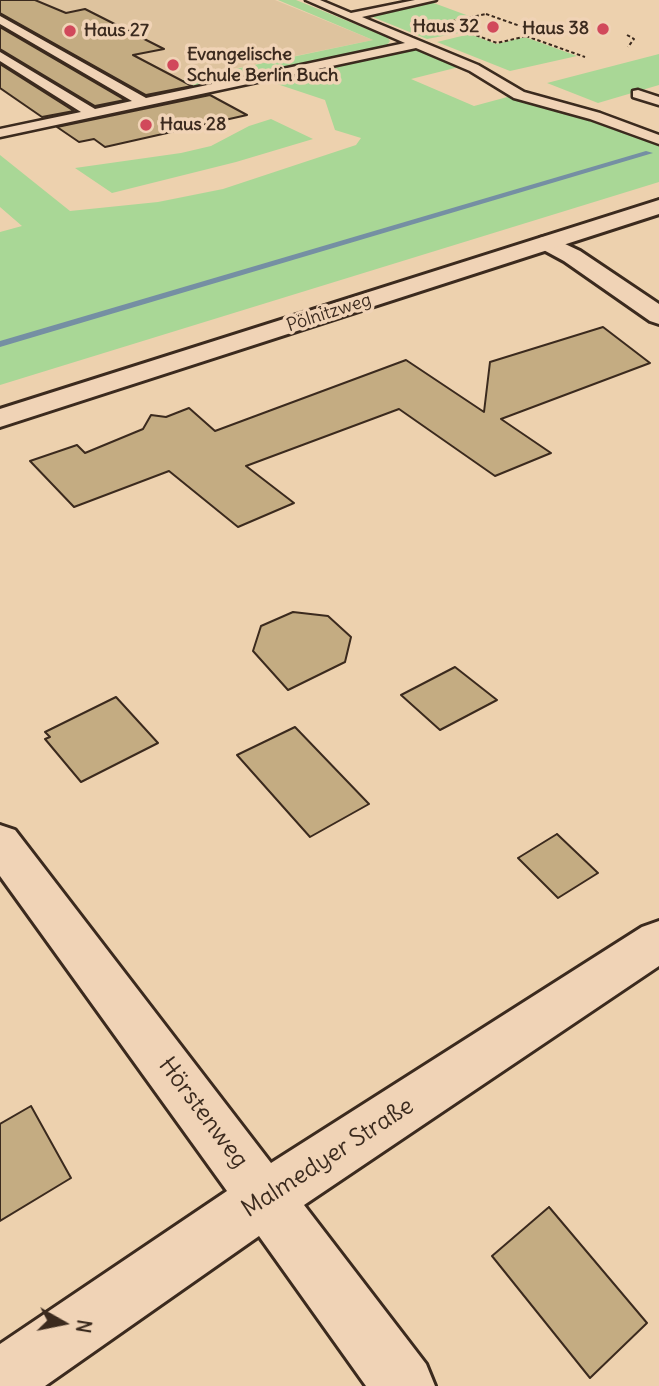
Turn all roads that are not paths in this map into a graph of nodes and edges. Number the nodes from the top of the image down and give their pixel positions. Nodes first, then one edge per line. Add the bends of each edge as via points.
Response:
1 (312, 0) edge
2 (432, 0) edge
3 (352, 16) junction
4 (0, 19) edge
5 (419, 44) junction
6 (0, 55) edge
7 (638, 94) dead end
8 (659, 101) edge
9 (144, 102) junction
10 (93, 113) junction
11 (0, 133) edge
12 (656, 137) edge
13 (659, 207) edge
14 (548, 243) junction
15 (659, 316) edge
16 (0, 418) edge
17 (0, 842) edge
18 (659, 941) edge
19 (266, 1199) junction
20 (0, 1380) edge
21 (404, 1386) edge

1 - 3 lane
2 - 3 lane
3 - 5 lane
4 - 9 lane
5 - 9 lane
5 - 12 lane via 474,68 519,96
6 - 10 lane
7 - 8 lane
9 - 10 lane
10 - 11 lane
13 - 14 street, Pölnitzweg
14 - 15 street
14 - 16 street, Pölnitzweg
17 - 19 street, Hörstenweg
18 - 19 street, Malmedyer Straße
19 - 20 street, Malmedyer Straße
19 - 21 street, Hörstenweg

